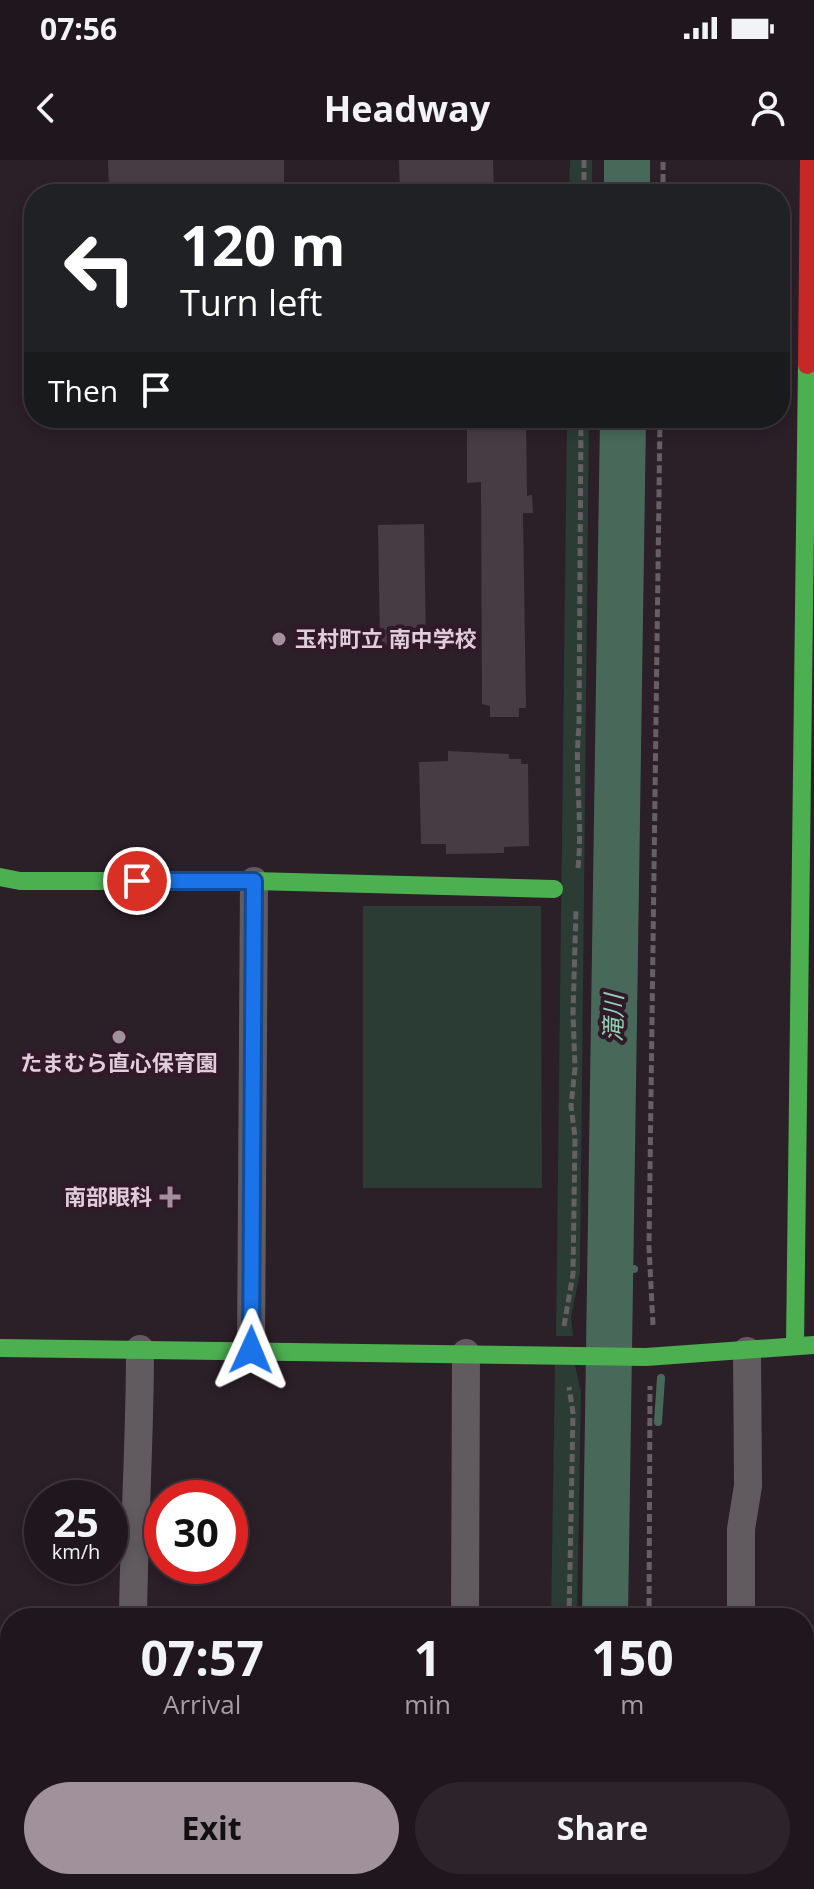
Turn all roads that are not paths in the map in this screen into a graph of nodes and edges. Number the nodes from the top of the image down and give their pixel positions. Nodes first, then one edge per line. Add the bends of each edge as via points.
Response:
1 (809, 160) edge
2 (810, 371) edge
3 (809, 536) edge
4 (0, 877) edge
5 (254, 881) junction
6 (554, 889) dead end
7 (805, 1064) edge
8 (795, 1345) junction
9 (814, 1345) edge
10 (0, 1348) edge
11 (140, 1349) junction
12 (251, 1350) junction
13 (747, 1351) junction
14 (466, 1353) junction
15 (133, 1608) edge
16 (465, 1608) edge
17 (741, 1608) edge

1 - 2 street
2 - 3 street
3 - 7 street
4 - 5 street
5 - 6 street
5 - 12 street
7 - 8 street
8 - 9 street
8 - 13 street
10 - 11 street
11 - 12 street
11 - 15 street
12 - 14 street
13 - 14 street via 651,1356
13 - 17 street via 748,1486 741,1529
14 - 16 street

